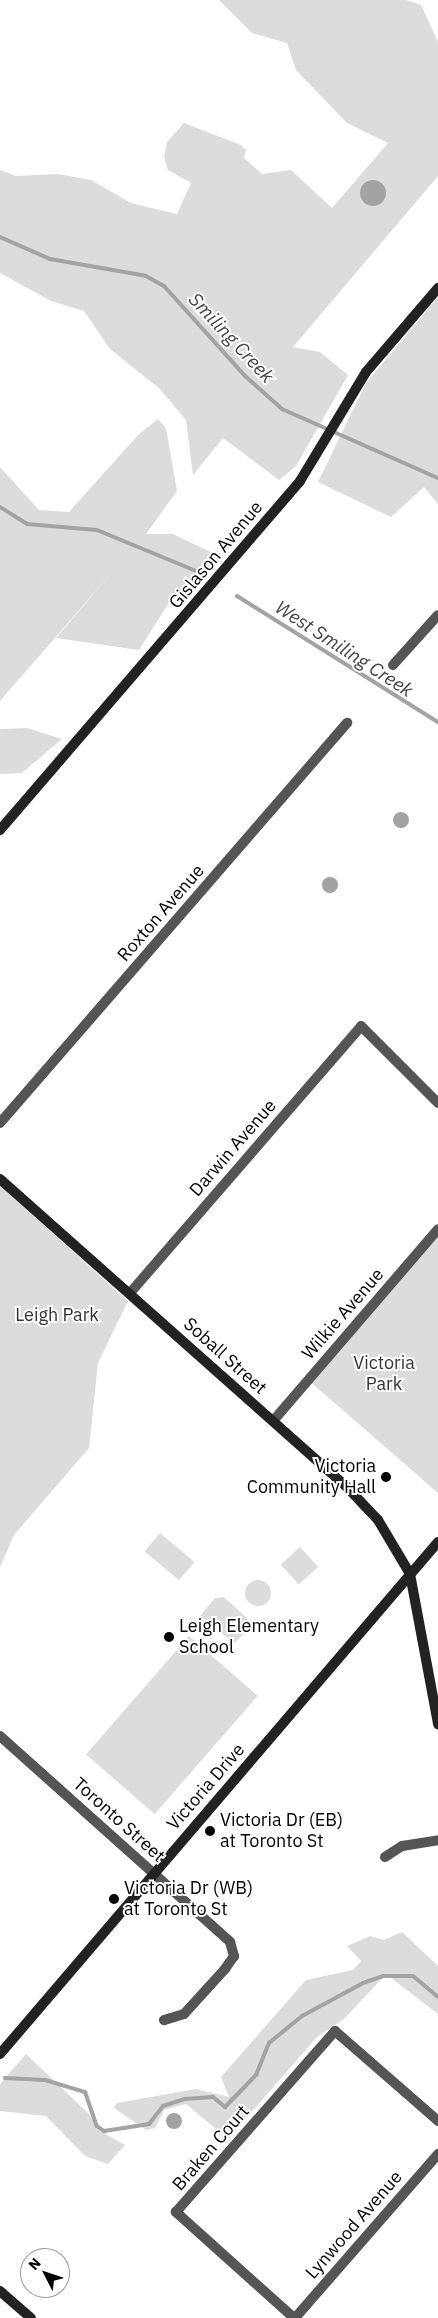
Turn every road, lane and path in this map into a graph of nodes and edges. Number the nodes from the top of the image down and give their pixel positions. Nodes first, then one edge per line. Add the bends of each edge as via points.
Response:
1 (438, 288) edge
2 (438, 615) edge
3 (393, 666) dead end
4 (346, 723) dead end
5 (0, 830) edge
6 (438, 1102) edge
7 (0, 1123) edge
8 (0, 1178) edge
9 (438, 1229) edge
10 (130, 1293) junction
11 (273, 1421) junction
12 (438, 1542) edge
13 (410, 1574) junction
14 (438, 1724) edge
15 (2, 1741) edge
16 (438, 1840) edge
17 (385, 1857) dead end
18 (154, 1872) junction
19 (164, 2020) dead end
20 (0, 2054) edge
21 (438, 2121) edge
22 (438, 2154) edge
23 (0, 2291) edge
24 (31, 2318) edge
25 (295, 2318) edge

1 - 5 street, Gislason Avenue via 388,342 300,481
2 - 3 street
4 - 7 street, Roxton Avenue
6 - 10 street, Darwin Avenue via 361,1026
8 - 10 street, Soball Street
9 - 11 street, Wilkie Avenue
10 - 11 street, Soball Street
11 - 13 street, Soball Street via 370,1510
12 - 13 street, Victoria Drive
13 - 14 street
13 - 18 street, Victoria Drive
15 - 18 street, Toronto Street
16 - 17 street via 402,1846
18 - 19 street, Toronto Street via 224,1935 234,1952 190,2009
18 - 20 street, Victoria Drive
21 - 25 street, Braken Court via 335,2031 176,2212
22 - 25 street, Lynwood Avenue
23 - 24 street

